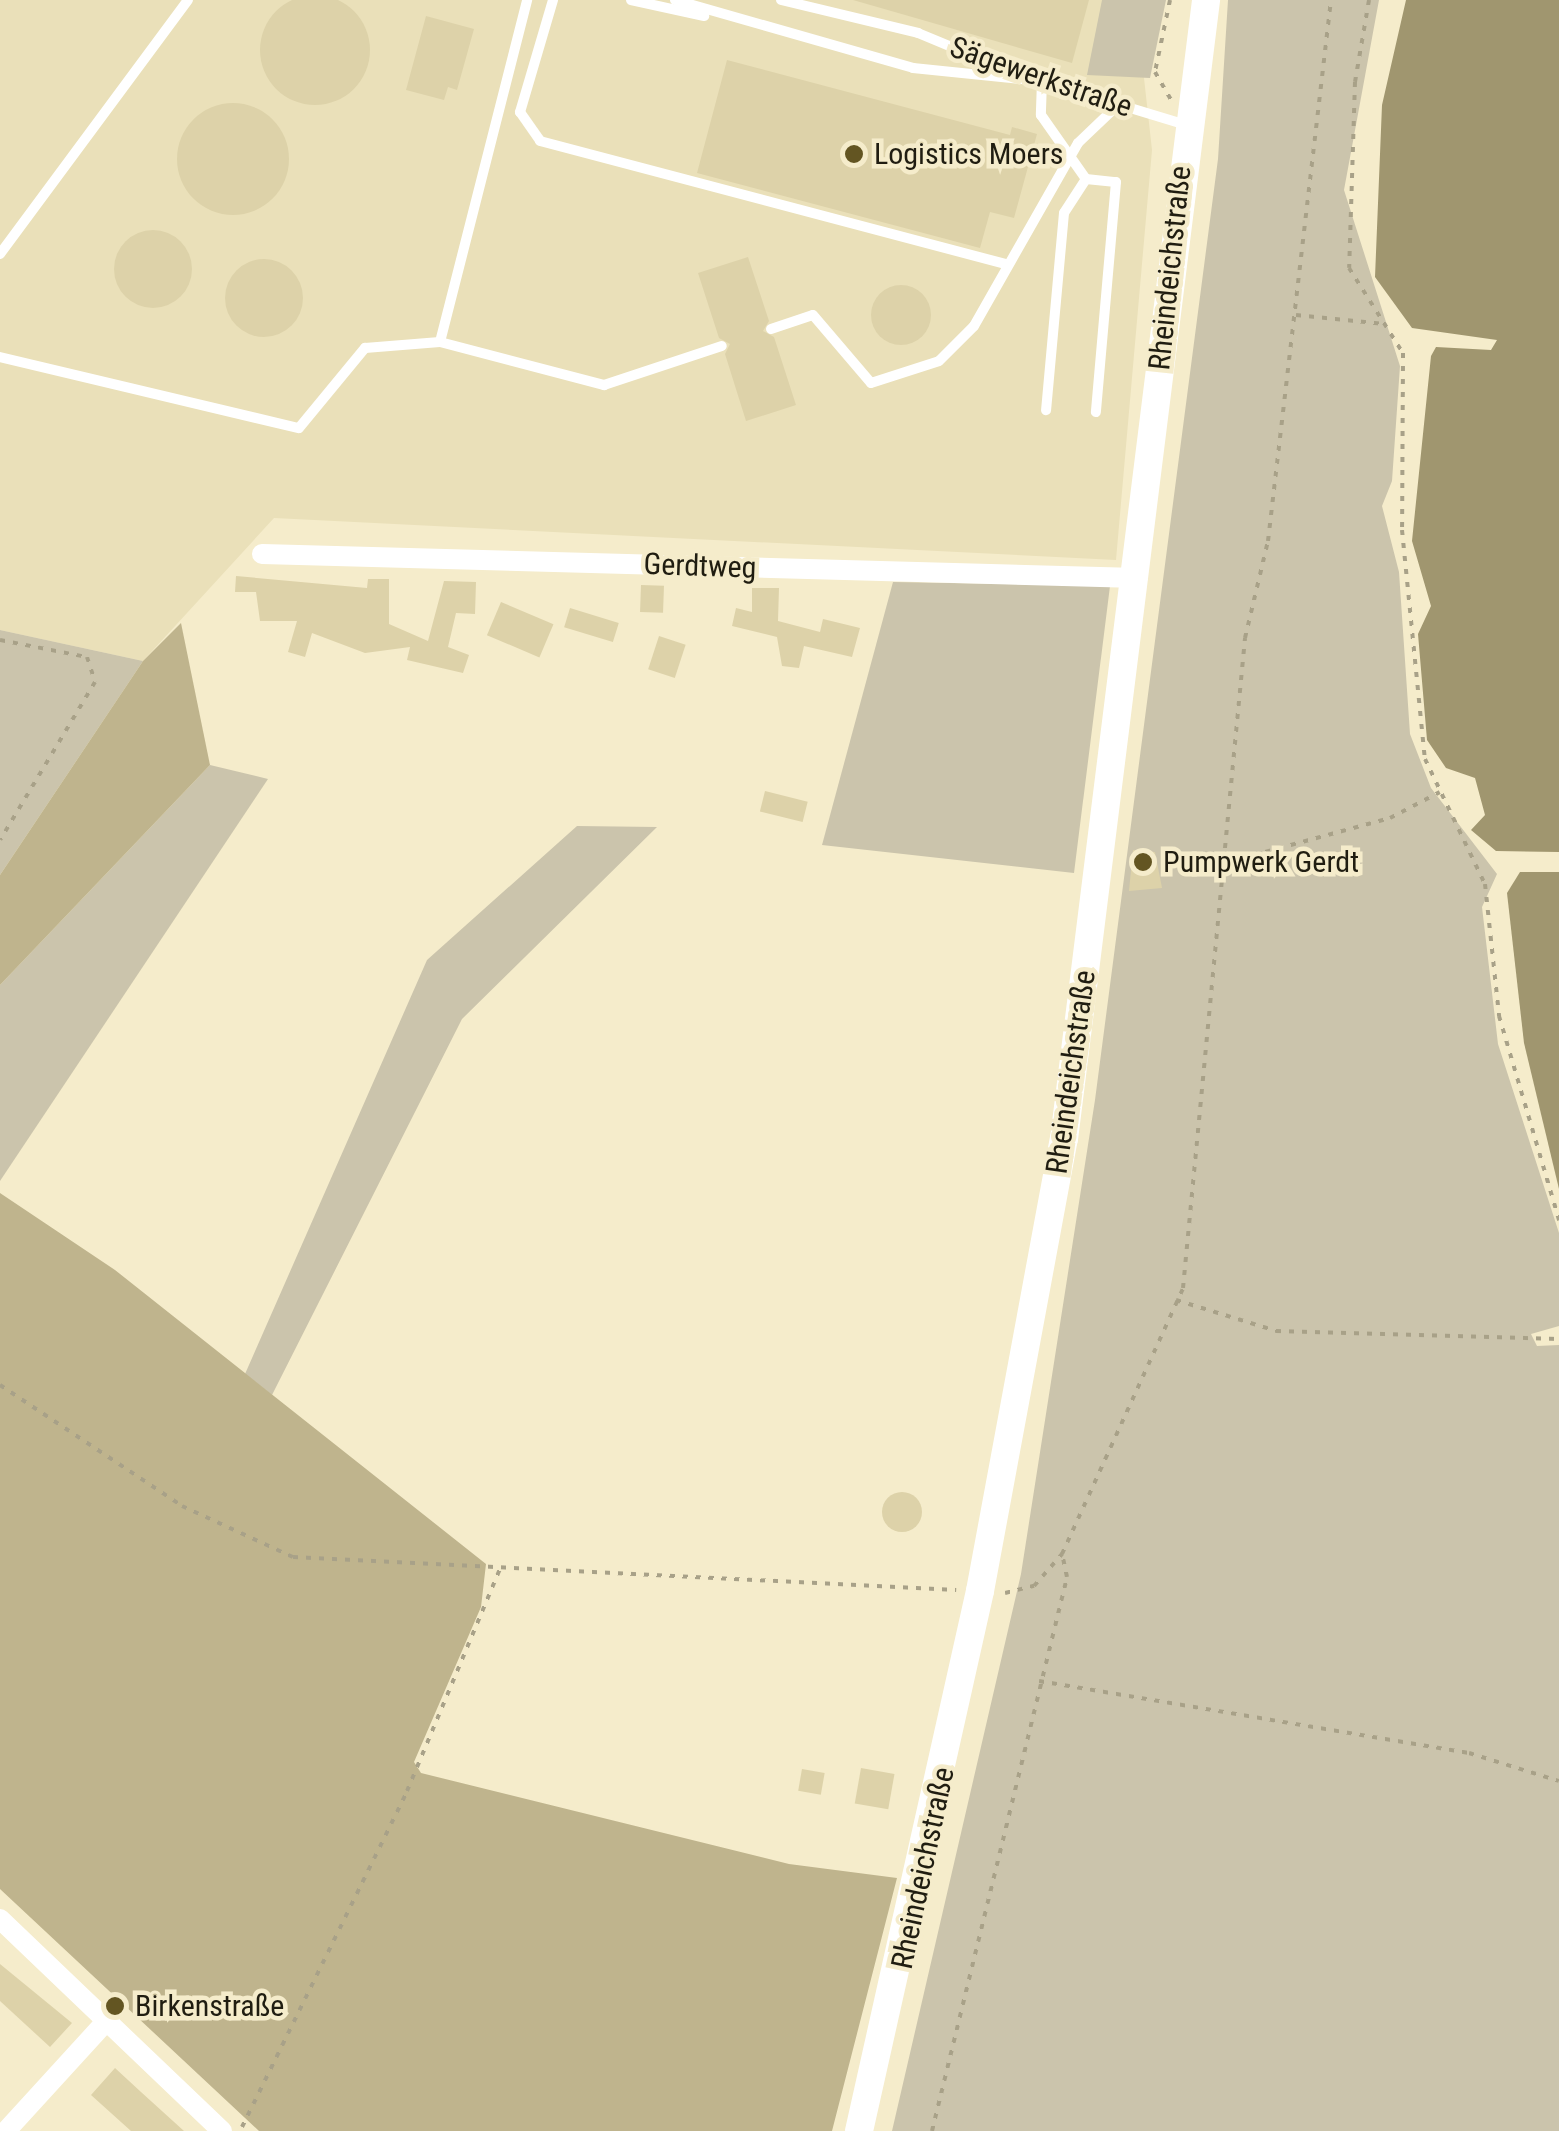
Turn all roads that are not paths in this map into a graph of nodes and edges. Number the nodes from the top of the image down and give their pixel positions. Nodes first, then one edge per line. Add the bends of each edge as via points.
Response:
1 (188, 0) edge
2 (527, 0) edge
3 (553, 0) edge
4 (631, 0) edge
5 (675, 0) edge
6 (781, 0) edge
7 (1206, 0) edge
8 (734, 21) junction
9 (1042, 82) junction
10 (1119, 104) junction
11 (1186, 125) junction
12 (1069, 155) junction
13 (1086, 179) junction
14 (0, 254) edge
15 (1008, 265) junction
16 (771, 329) dead end
17 (440, 342) junction
18 (722, 346) dead end
19 (0, 357) edge
20 (1046, 410) dead end
21 (1096, 412) dead end
22 (262, 554) dead end
23 (1138, 578) junction
24 (0, 1919) edge
25 (110, 2018) junction
26 (6, 2131) edge
27 (222, 2131) edge
28 (860, 2131) edge

1 - 14 lane
2 - 17 lane
3 - 15 lane via 520,112 540,141
4 - 8 lane
5 - 8 lane
6 - 9 lane, Sägewerkstraße via 918,33
7 - 11 main road, Rheindeichstraße
8 - 9 lane via 913,68
9 - 10 lane, Sägewerkstraße
9 - 12 lane via 1041,115
10 - 11 lane, Sägewerkstraße
10 - 12 lane
11 - 23 main road, Rheindeichstraße
12 - 13 lane
12 - 15 lane
13 - 20 lane via 1064,213
13 - 21 lane via 1116,182
15 - 16 lane via 966,336 918,372 871,383 813,315
17 - 18 lane via 604,385
17 - 19 lane via 364,348 299,428
22 - 23 street, Gerdtweg
23 - 28 main road, Rheindeichstraße via 1064,1139 980,1591
24 - 25 street
25 - 26 street
25 - 27 street

